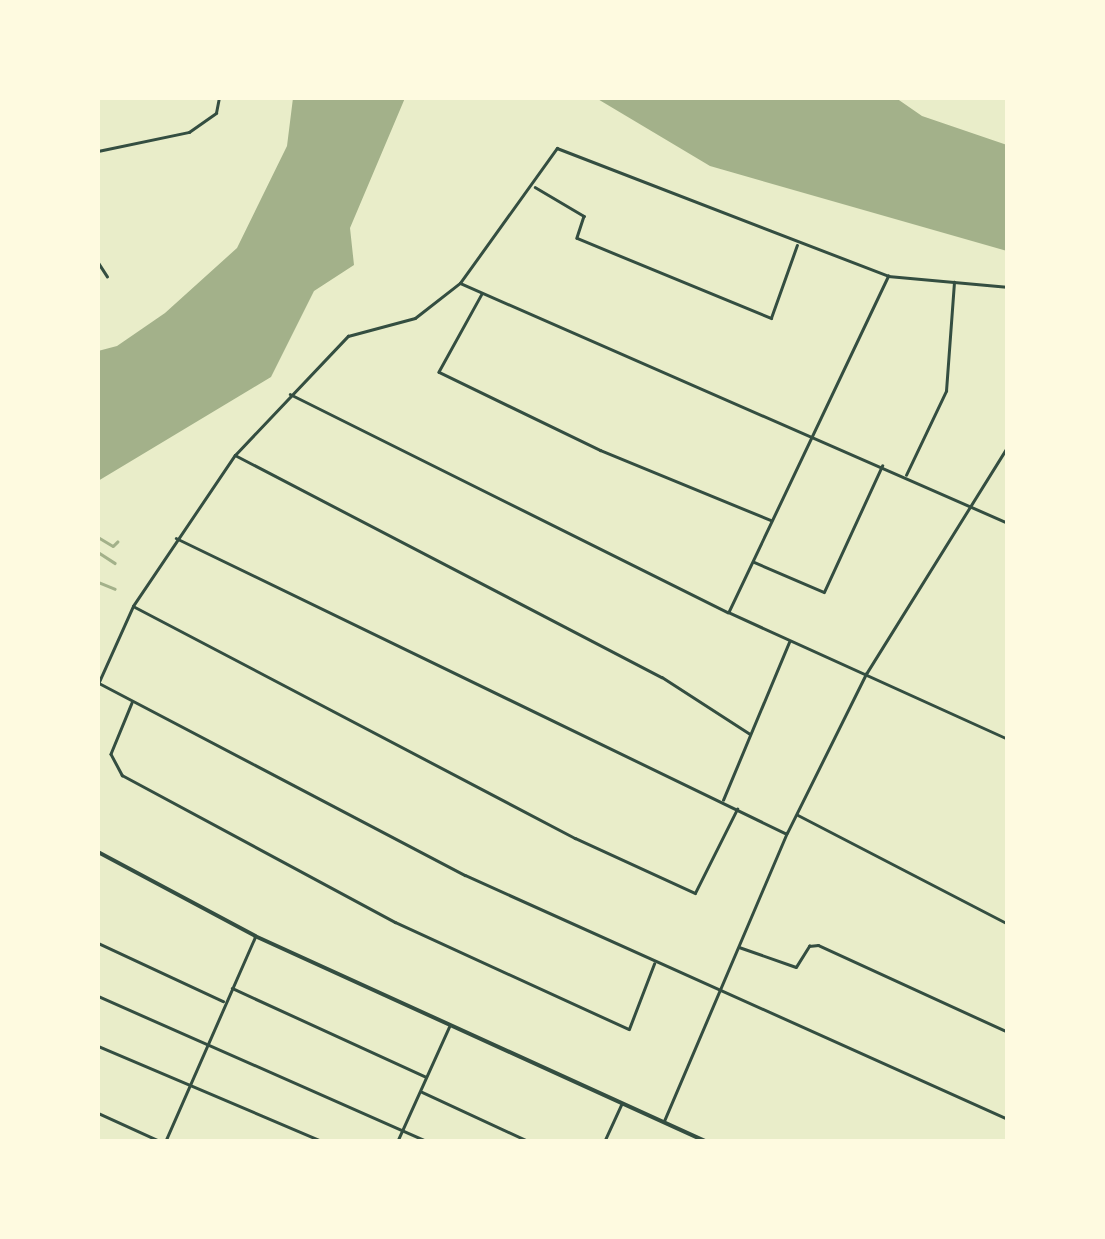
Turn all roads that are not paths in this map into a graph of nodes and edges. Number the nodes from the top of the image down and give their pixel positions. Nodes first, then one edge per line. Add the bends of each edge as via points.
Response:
1 (218, 98) edge
2 (98, 150) edge
3 (533, 186) junction
4 (798, 244) junction
5 (98, 262) edge
6 (107, 276) dead end
7 (888, 276) junction
8 (954, 280) junction
9 (460, 283) junction
10 (1008, 287) edge
11 (482, 292) junction
12 (288, 393) junction
13 (810, 434) junction
14 (1008, 446) edge
15 (235, 455) junction
16 (882, 466) junction
17 (905, 476) junction
18 (967, 504) junction
19 (771, 520) junction
20 (1008, 523) edge
21 (176, 538) junction
22 (752, 562) junction
23 (133, 606) junction
24 (728, 612) junction
25 (790, 640) junction
26 (866, 674) junction
27 (98, 683) edge
28 (133, 701) junction
29 (750, 734) junction
30 (1008, 739) edge
31 (722, 802) junction
32 (736, 810) junction
33 (796, 814) junction
34 (787, 833) junction
35 (98, 852) edge
36 (1008, 924) edge
37 (255, 936) junction
38 (98, 942) edge
39 (739, 947) junction
40 (654, 962) junction
41 (232, 988) junction
42 (720, 994) junction
43 (98, 996) edge
44 (226, 1002) junction
45 (449, 1027) junction
46 (1008, 1032) edge
47 (208, 1045) junction
48 (98, 1046) edge
49 (426, 1077) junction
50 (190, 1084) junction
51 (420, 1091) junction
52 (622, 1104) junction
53 (98, 1113) edge
54 (1008, 1119) edge
55 (664, 1122) junction
56 (402, 1130) junction
57 (164, 1142) edge
58 (324, 1142) edge
59 (397, 1142) edge
60 (429, 1142) edge
61 (530, 1142) edge
62 (604, 1142) edge
63 (706, 1142) edge

1 - 2 street via 216,113 189,132
3 - 4 street via 557,148
3 - 4 street via 584,216 577,238 771,318
3 - 9 street
4 - 7 street
5 - 6 street
7 - 8 street
7 - 13 street
8 - 10 street
8 - 17 street via 946,391
9 - 11 street
9 - 12 street via 415,318 348,336
11 - 13 street
11 - 19 street via 439,372 600,450
12 - 15 street
12 - 24 street
13 - 16 street
13 - 19 street
14 - 18 street
15 - 21 street
15 - 29 street via 662,677
16 - 17 street
16 - 22 street via 824,592
17 - 18 street
18 - 20 street
18 - 26 street
19 - 22 street
21 - 23 street
21 - 31 street
22 - 24 street
23 - 27 street
23 - 32 street via 575,838 696,894
24 - 25 street
25 - 26 street
25 - 29 street
26 - 30 street
26 - 33 street
27 - 28 street
28 - 40 street via 465,875
28 - 40 street via 112,754 122,775 396,922 629,1029
29 - 31 street
31 - 32 street
32 - 34 street
33 - 34 street
33 - 36 street
34 - 39 street
35 - 37 street
37 - 41 street
37 - 45 street
38 - 44 street
39 - 42 street
39 - 46 street via 796,967 808,946 818,945
40 - 42 street
41 - 44 street
41 - 49 street
42 - 54 street
42 - 55 street
43 - 47 street
44 - 47 street
45 - 49 street
45 - 52 street
47 - 50 street
47 - 56 street
48 - 50 street
49 - 51 street
50 - 57 street
50 - 58 street
51 - 56 street
51 - 61 street
52 - 55 street
52 - 62 street
53 - 57 street
55 - 63 street
56 - 59 street
56 - 60 street

